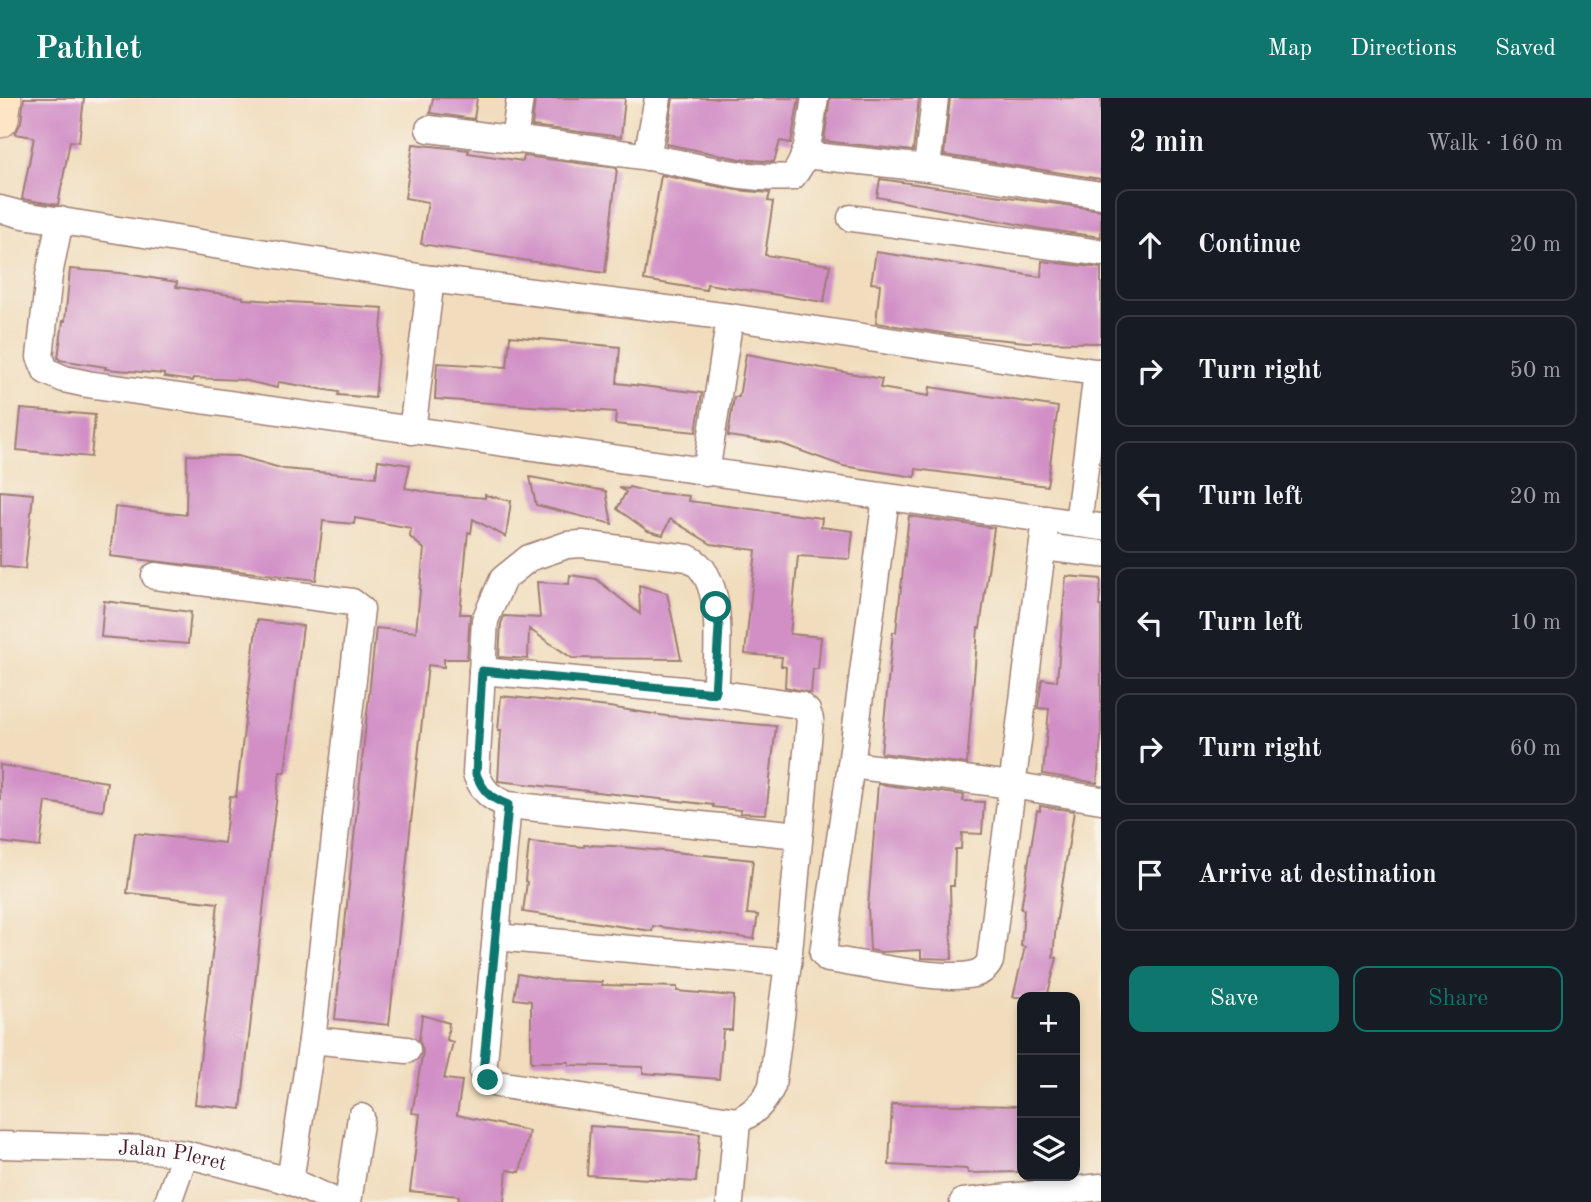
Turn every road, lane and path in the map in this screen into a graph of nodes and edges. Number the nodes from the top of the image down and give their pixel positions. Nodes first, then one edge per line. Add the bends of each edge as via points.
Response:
1 (2, 98) edge
2 (520, 98) edge
3 (658, 98) edge
4 (815, 98) edge
5 (936, 98) edge
6 (0, 119) edge
7 (429, 129) dead end
8 (514, 140) junction
9 (804, 155) junction
10 (647, 157) junction
11 (927, 168) junction
12 (1101, 195) edge
13 (0, 209) edge
14 (851, 218) dead end
15 (60, 220) junction
16 (1101, 253) edge
17 (430, 279) junction
18 (730, 317) junction
19 (1099, 373) edge
20 (412, 430) junction
21 (706, 473) junction
22 (886, 498) junction
23 (1046, 519) junction
24 (1090, 525) edge
25 (1043, 547) junction
26 (1101, 554) edge
27 (155, 576) dead end
28 (482, 671) junction
29 (715, 693) junction
30 (851, 765) junction
31 (1012, 785) junction
32 (1101, 800) edge
33 (508, 805) junction
34 (799, 835) junction
35 (496, 937) junction
36 (788, 963) junction
37 (312, 1040) junction
38 (407, 1049) dead end
39 (361, 1117) dead end
40 (737, 1121) junction
41 (0, 1144) edge
42 (185, 1154) junction
43 (290, 1181) junction
44 (1101, 1187) edge
45 (168, 1202) edge
46 (337, 1202) edge
47 (348, 1202) edge
48 (730, 1202) edge
49 (963, 1202) edge

1 - 6 main road
2 - 8 street
3 - 10 street
4 - 9 street
5 - 11 street
7 - 8 street
8 - 10 street
9 - 10 street via 792,177 779,178
9 - 11 street
11 - 12 street
13 - 15 street
14 - 16 street
15 - 17 street
15 - 20 street via 40,357 46,371 87,384
17 - 18 street
17 - 20 street
18 - 19 street
18 - 21 street
19 - 24 street
20 - 21 street
21 - 22 street
22 - 23 street
22 - 30 street
23 - 24 street
23 - 25 street
25 - 26 street
25 - 31 street
27 - 37 street via 352,602 361,609
28 - 29 street
28 - 29 street via 485,620 503,579 529,558 582,544 698,562 718,617
28 - 33 street via 476,774 492,799
29 - 34 street via 800,705 807,711 810,719
30 - 31 street
30 - 31 street via 823,953 828,959 936,974 976,974 990,961
31 - 32 street
33 - 34 street
33 - 35 street
34 - 36 street
35 - 36 street
35 - 40 street via 483,1073 488,1080
36 - 40 street via 772,1086 758,1108
37 - 38 street
37 - 43 street
39 - 47 street
40 - 48 street
41 - 42 street, Jalan Pleret
42 - 43 street, Jalan Pleret
42 - 45 street
43 - 46 street, Jalan Pleret
44 - 49 street

